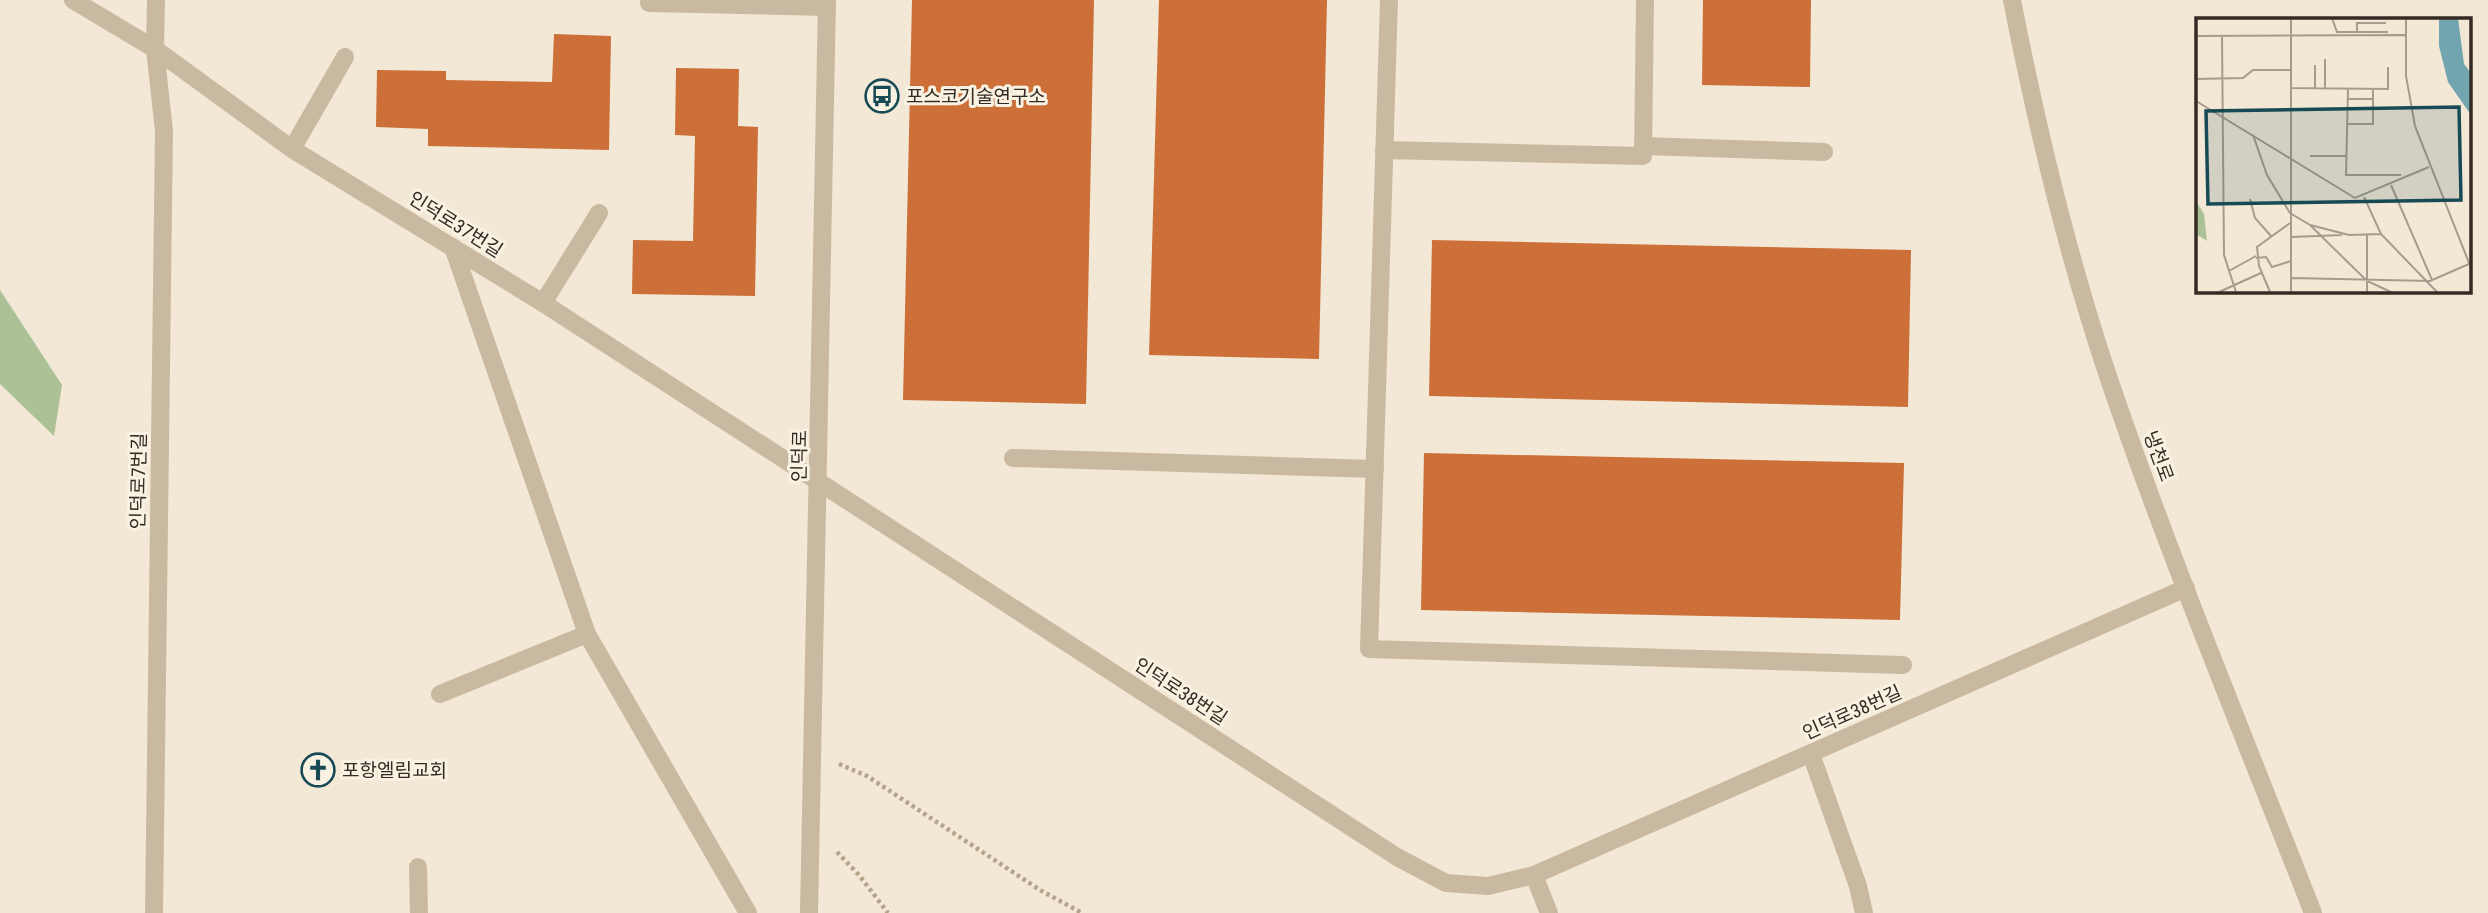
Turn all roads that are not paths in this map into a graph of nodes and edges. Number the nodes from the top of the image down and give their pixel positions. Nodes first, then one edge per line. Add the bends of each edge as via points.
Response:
1 (73, 0) edge
2 (156, 0) edge
3 (1389, 0) edge
4 (1645, 0) edge
5 (2012, 0) edge
6 (649, 3) dead end
7 (827, 4) edge
8 (155, 49) junction
9 (345, 57) dead end
10 (1643, 146) junction
11 (292, 149) junction
12 (1384, 150) junction
13 (1824, 152) dead end
14 (599, 213) dead end
15 (453, 247) junction
16 (543, 303) junction
17 (1013, 458) dead end
18 (1375, 469) junction
19 (819, 481) junction
20 (2186, 588) junction
21 (587, 634) junction
22 (1903, 665) dead end
23 (440, 694) dead end
24 (1811, 754) junction
25 (418, 867) dead end
26 (1534, 875) junction
27 (154, 913) edge
28 (419, 913) edge
29 (748, 913) edge
30 (809, 913) edge
31 (1549, 913) edge
32 (1864, 913) edge
33 (2313, 913) edge

1 - 8 street, 인덕로37번길
2 - 8 street, 인덕로7번길
3 - 12 street
4 - 10 street
5 - 20 street, 냉천로 via 2051,182 2078,281 2108,379
6 - 7 street
7 - 19 street, 인덕로
8 - 11 street, 인덕로37번길
8 - 27 street, 인덕로7번길 via 164,131
9 - 11 street
10 - 12 street via 1643,156
10 - 13 street
11 - 15 street, 인덕로37번길
12 - 18 street
14 - 16 street
15 - 16 street, 인덕로37번길
15 - 21 street
16 - 19 street, 인덕로37번길
17 - 18 street
18 - 22 street via 1369,649
19 - 26 street, 인덕로38번길 via 1397,857 1446,883 1488,886
19 - 30 street, 인덕로
20 - 24 street, 인덕로38번길
20 - 33 street, 냉천로
21 - 23 street
21 - 29 street
24 - 26 street, 인덕로38번길
24 - 32 street
25 - 28 street
26 - 31 street

